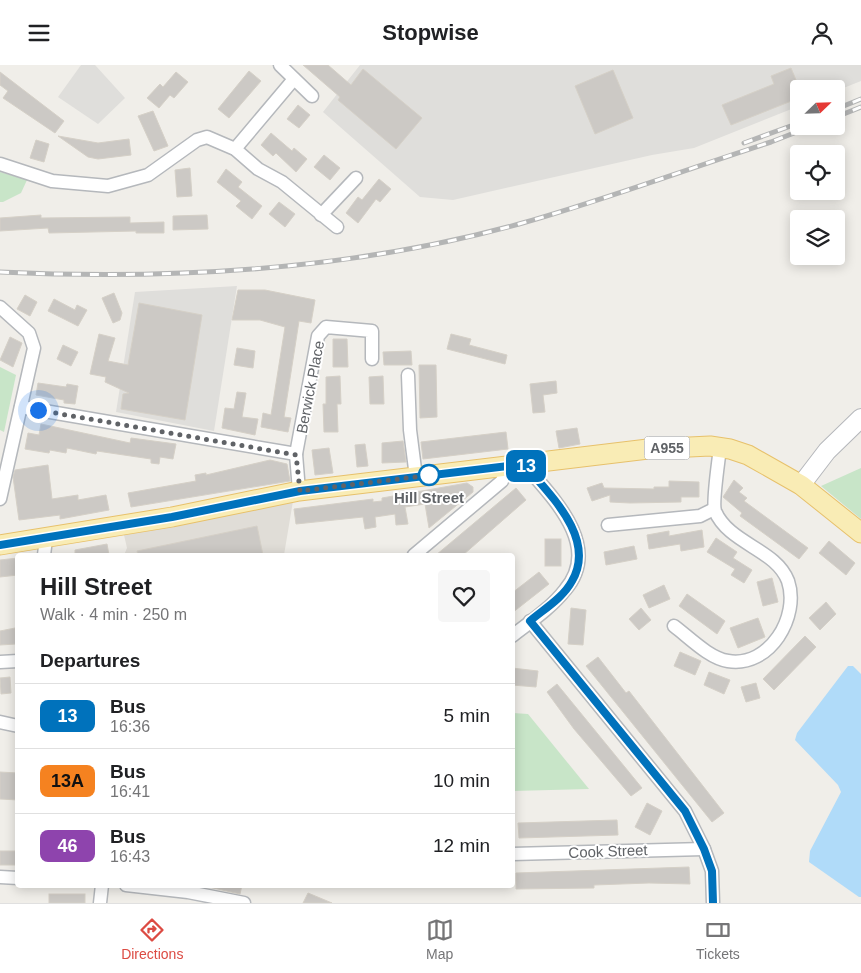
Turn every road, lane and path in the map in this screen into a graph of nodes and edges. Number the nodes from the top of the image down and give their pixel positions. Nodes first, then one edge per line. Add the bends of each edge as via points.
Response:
1 (280, 65) edge
2 (294, 79) junction
3 (312, 96) dead end
4 (235, 149) junction
5 (0, 164) edge
6 (356, 178) dead end
7 (321, 215) junction
8 (337, 227) dead end
9 (0, 307) edge
10 (372, 359) dead end
11 (408, 375) dead end
12 (21, 407) junction
13 (861, 418) edge
14 (6, 442) edge
15 (720, 447) junction
16 (296, 455) junction
17 (516, 465) junction
18 (416, 477) junction
19 (801, 485) junction
20 (300, 491) junction
21 (0, 499) edge
22 (714, 509) junction
23 (608, 525) dead end
24 (861, 533) edge
25 (0, 545) edge
26 (45, 547) edge
27 (416, 553) edge
28 (530, 621) junction
29 (674, 626) dead end
30 (515, 634) edge
31 (15, 661) edge
32 (0, 662) edge
33 (0, 722) edge
34 (15, 725) edge
35 (704, 849) junction
36 (515, 854) edge
37 (0, 877) edge
38 (15, 878) edge
39 (102, 888) edge
40 (153, 888) edge
41 (100, 903) edge
42 (244, 903) edge
43 (713, 903) edge

1 - 2 street
2 - 3 street
2 - 4 street
4 - 5 street via 215,139 198,139 148,175 108,186 52,181
4 - 7 street
6 - 7 street
7 - 8 street
9 - 12 street via 29,333 34,348
10 - 16 street, Berwick Place via 372,331 326,327 318,336
11 - 18 street
12 - 14 street
12 - 16 street
13 - 19 main road via 827,451
14 - 21 street
15 - 17 main road, A955 via 648,449
15 - 19 main road, A955 via 748,455
15 - 22 street
16 - 20 street, Berwick Place
17 - 18 main road, A955
17 - 27 street via 502,481
17 - 28 street via 567,518 578,548 572,582
18 - 20 main road, A955
19 - 24 main road, A955
20 - 26 main road, A955
22 - 23 street via 700,516
22 - 29 street via 733,535 776,563 787,577 791,603 786,623 775,641 762,653 745,661 717,657
25 - 26 main road, A955
28 - 30 street
28 - 35 street via 685,811
31 - 32 street
33 - 34 street
35 - 36 street, Cook Street
35 - 43 street via 712,871
37 - 38 street
39 - 41 street
40 - 42 street

